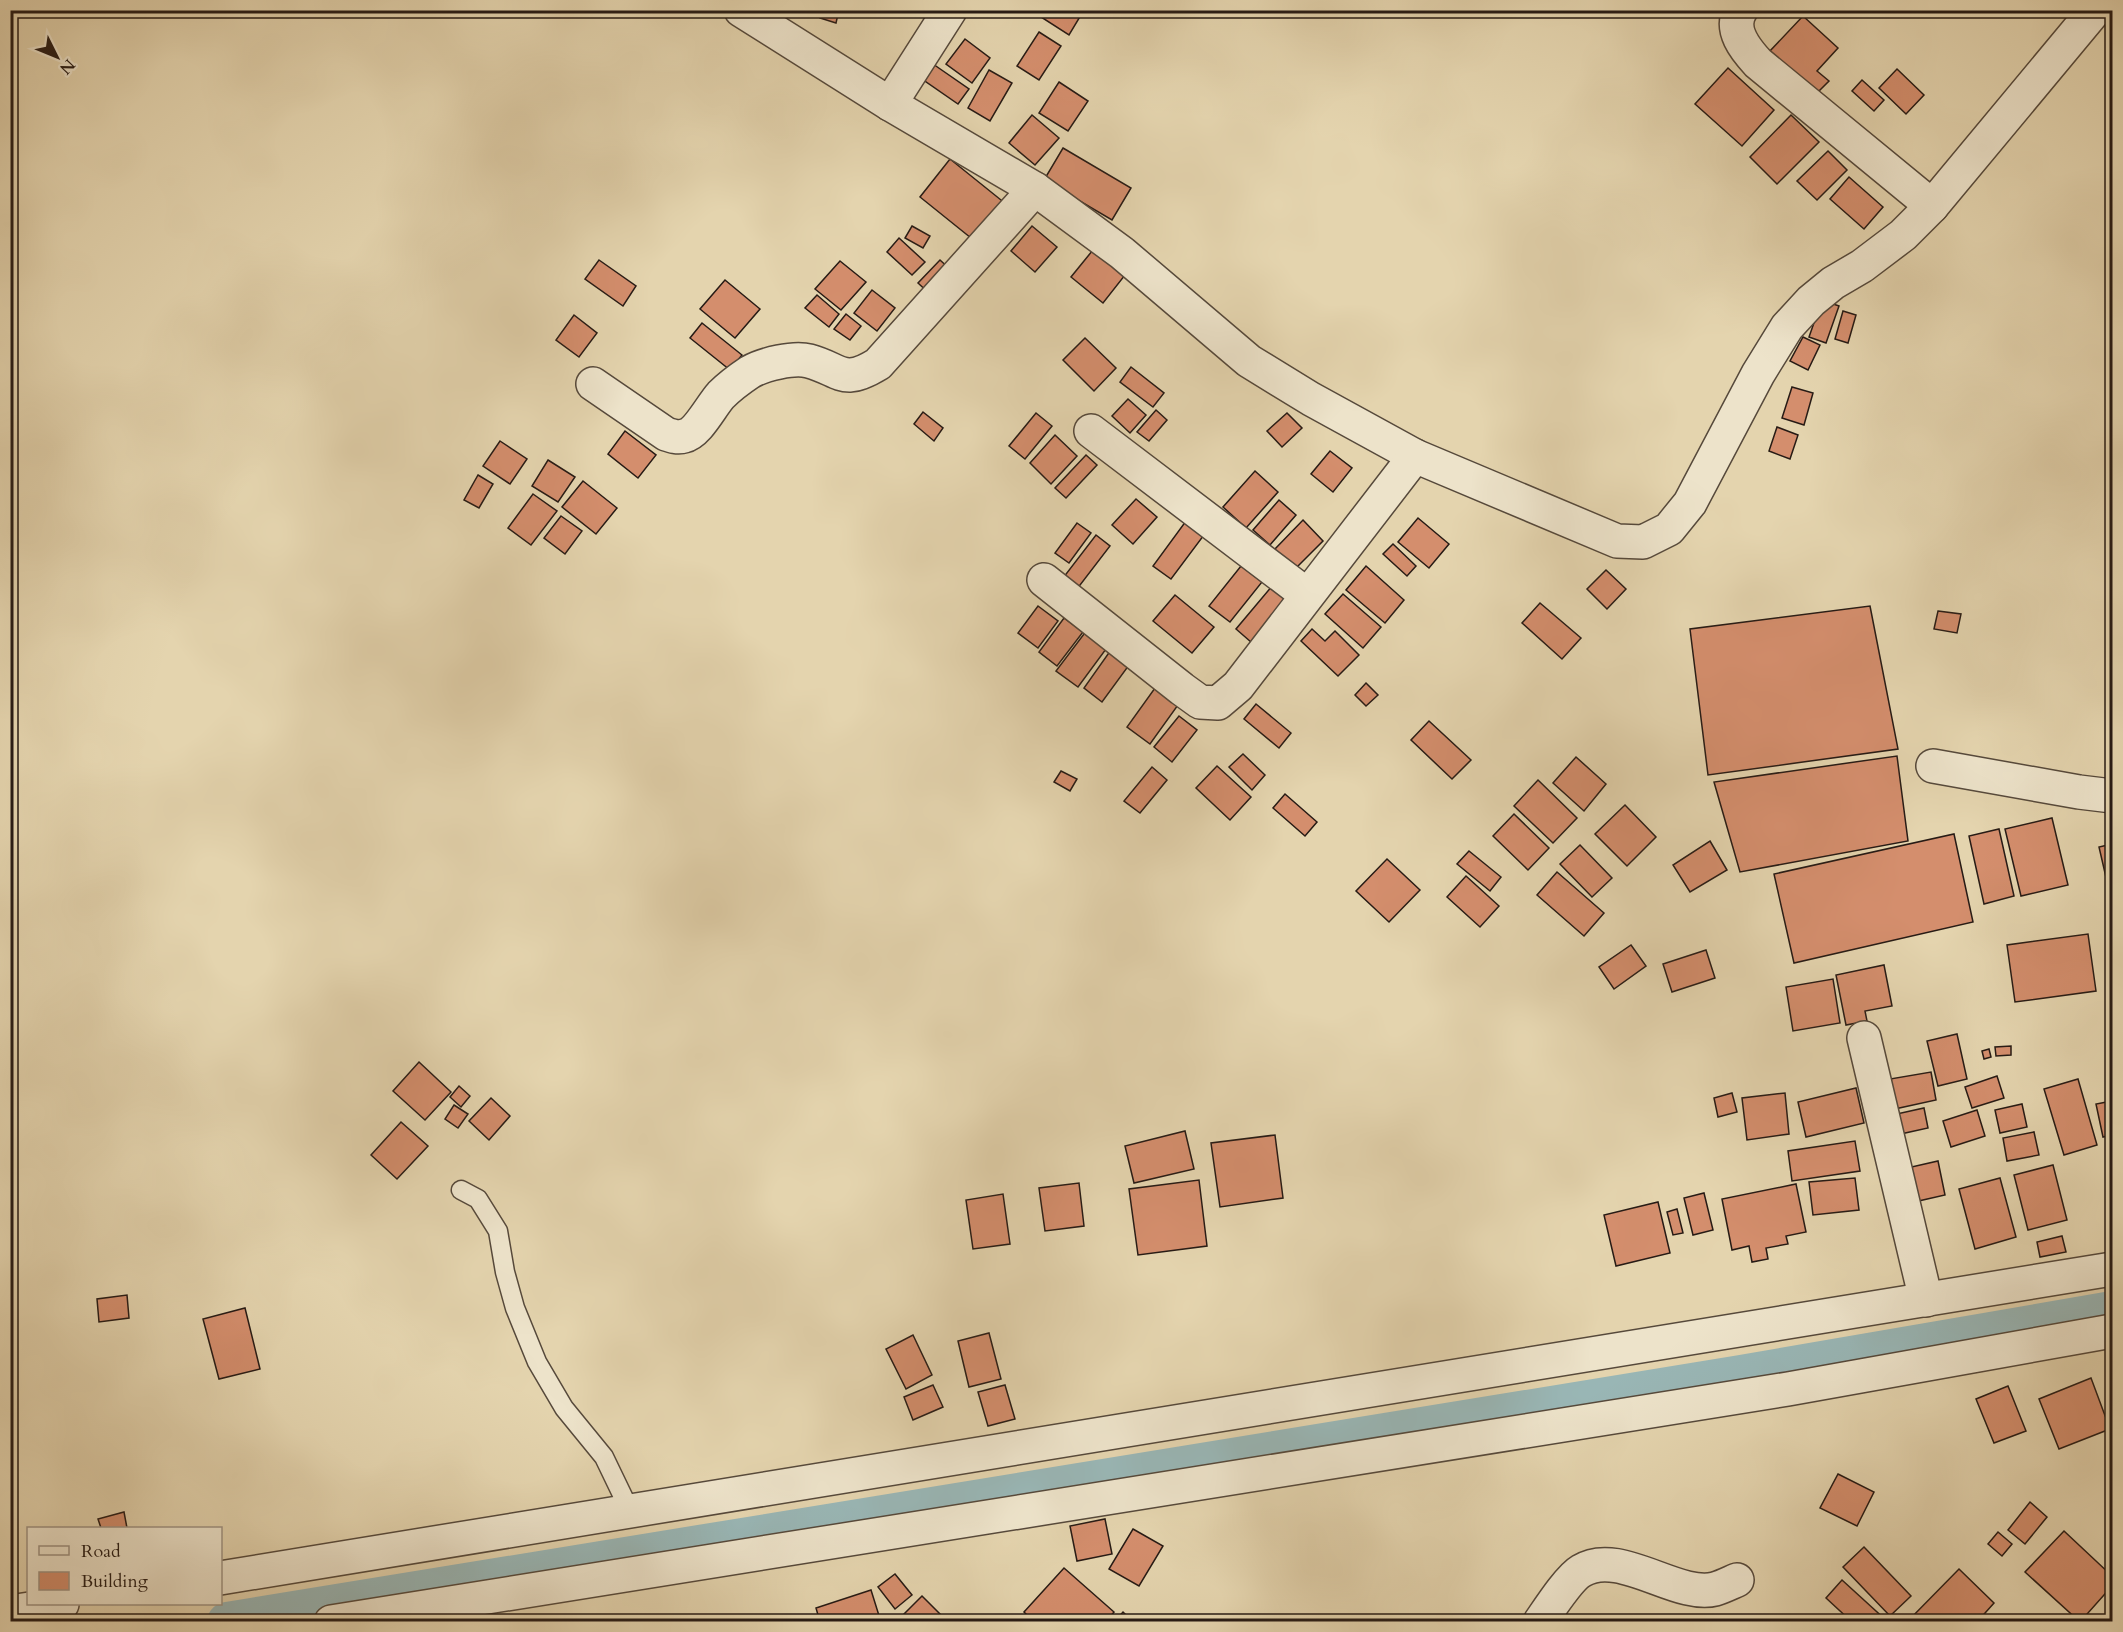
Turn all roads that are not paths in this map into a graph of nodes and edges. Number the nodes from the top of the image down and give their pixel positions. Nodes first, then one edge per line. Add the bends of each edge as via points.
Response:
1 (741, 10) edge
2 (950, 10) edge
3 (1741, 10) edge
4 (2095, 10) edge
5 (890, 104) junction
6 (1035, 189) junction
7 (1932, 206) junction
8 (594, 384) dead end
9 (1091, 430) dead end
10 (1415, 456) junction
11 (1044, 580) dead end
12 (1308, 595) junction
13 (1933, 765) dead end
14 (2112, 796) edge
15 (1864, 1038) dead end
16 (461, 1190) dead end
17 (2112, 1269) edge
18 (1926, 1300) junction
19 (2112, 1331) edge
20 (630, 1511) junction
21 (222, 1578) edge
22 (1737, 1580) dead end
23 (56, 1605) edge
24 (10, 1612) edge
25 (331, 1622) edge
26 (1540, 1622) edge

1 - 5 street
2 - 5 street
3 - 7 street via 1737,30 1751,56
4 - 7 street
5 - 6 street
6 - 8 street via 878,364 862,374 842,375 808,361 785,361 752,371 722,394 686,436 675,437
6 - 10 street via 1122,253 1249,361
7 - 10 street via 1862,266 1811,301 1787,327 1690,503 1669,529 1643,542 1617,541
9 - 12 street
10 - 12 street
11 - 12 street via 1200,702 1218,702 1238,686
13 - 14 street
15 - 18 street
16 - 20 lane via 478,1199 498,1231 515,1308 537,1362 564,1408 604,1456
17 - 18 street
18 - 20 street
19 - 25 street via 1788,1389
20 - 21 street
22 - 26 street via 1714,1590 1683,1587 1648,1573 1599,1563 1580,1571
23 - 24 street

